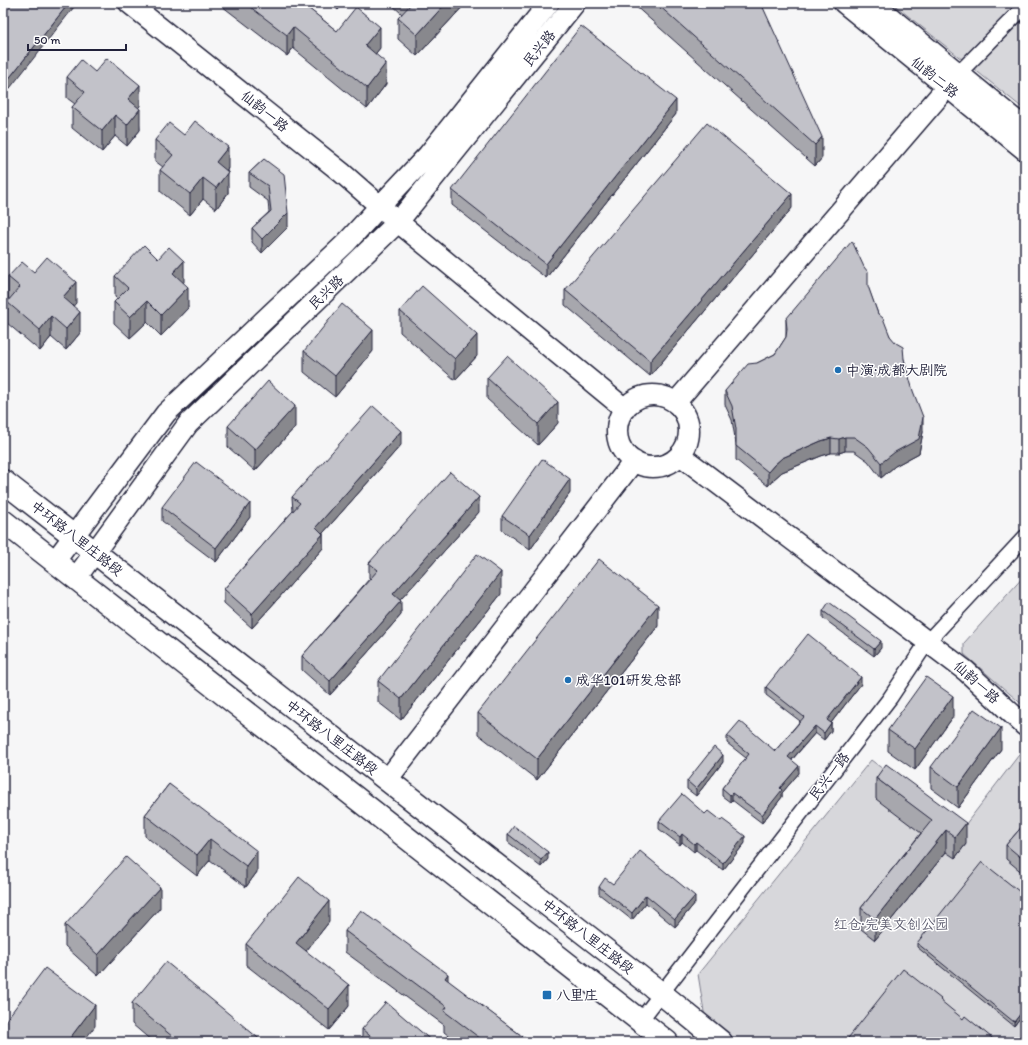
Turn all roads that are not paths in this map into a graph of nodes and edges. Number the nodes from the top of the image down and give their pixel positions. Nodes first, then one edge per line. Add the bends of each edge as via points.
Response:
1 (129, 3) edge
2 (549, 3) edge
3 (575, 3) edge
4 (844, 3) edge
5 (873, 3) edge
6 (1025, 6) edge
7 (953, 80) junction
8 (1025, 128) edge
9 (1025, 150) edge
10 (380, 206) junction
11 (398, 222) junction
12 (676, 402) junction
13 (625, 409) junction
14 (680, 455) junction
15 (634, 461) junction
16 (3, 481) edge
17 (3, 521) edge
18 (74, 536) junction
19 (1025, 537) edge
20 (95, 552) junction
21 (55, 562) junction
22 (76, 578) junction
23 (928, 641) junction
24 (1025, 726) edge
25 (387, 780) junction
26 (662, 994) junction
27 (640, 1021) junction
28 (667, 1042) edge
29 (720, 1042) edge

1 - 10 street, 仙韵一路
2 - 10 street, 民兴路 via 428,155
3 - 11 street, 民兴路
4 - 7 street, 仙韵二路
5 - 7 street, 仙韵二路
6 - 7 street
7 - 8 street, 仙韵二路
7 - 9 street, 仙韵二路
7 - 12 street
10 - 11 street, 仙韵一路
10 - 18 street, 民兴路 via 346,243 166,413
11 - 13 street, 仙韵一路
11 - 20 street, 民兴路 via 188,424
12 - 13 street via 666,397 643,396
12 - 14 street via 688,421 689,432 687,444
13 - 15 street via 619,418 619,442 625,453
14 - 15 street via 670,463 658,466 646,466
14 - 23 street, 仙韵一路
15 - 25 street
16 - 18 main road, 中环路八里庄路段
17 - 21 main road
18 - 20 main road, 中环路八里庄路段
18 - 21 street, 民兴路
19 - 23 street, 民兴一路
20 - 22 street, 民兴路
20 - 25 main road, 中环路八里庄路段
21 - 22 main road
22 - 27 main road
23 - 24 street, 仙韵一路 via 966,671
23 - 26 street, 民兴一路 via 890,698
25 - 26 main road, 中环路八里庄路段
26 - 27 street, 民兴一路
26 - 29 main road, 中环路八里庄路段
27 - 28 main road

